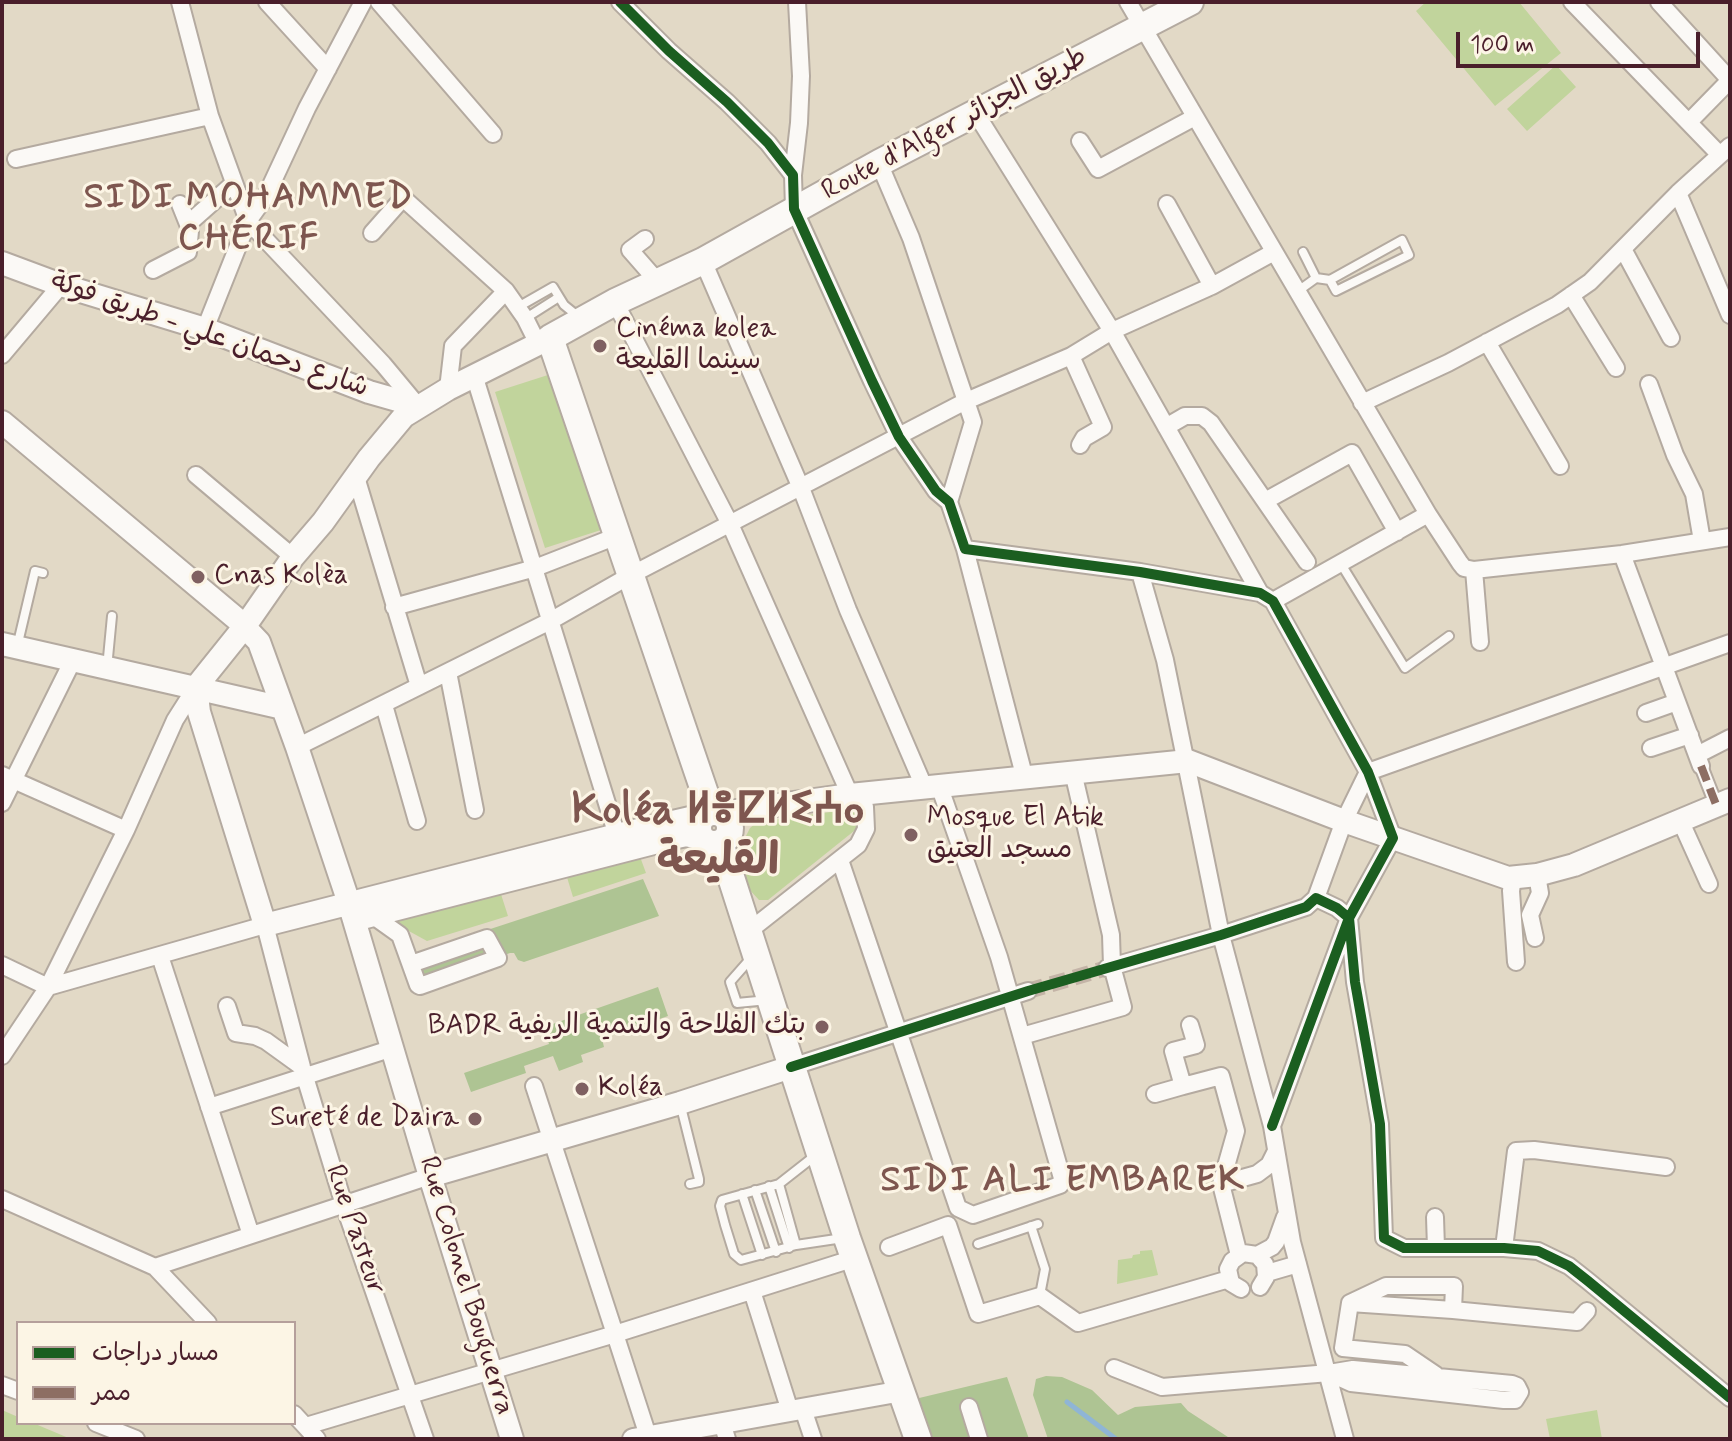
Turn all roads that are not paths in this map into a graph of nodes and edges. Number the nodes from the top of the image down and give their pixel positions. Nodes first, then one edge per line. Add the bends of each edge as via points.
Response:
1 (180, 2) edge
2 (267, 2) edge
3 (620, 2) edge
4 (797, 2) edge
5 (1128, 2) edge
6 (1190, 2) edge
7 (1572, 2) edge
8 (1659, 2) edge
9 (366, 3) edge
10 (1143, 27) junction
11 (328, 69) junction
12 (1730, 80) edge
13 (975, 112) junction
14 (210, 116) junction
15 (1195, 117) junction
16 (1689, 122) junction
17 (493, 134) dead end
18 (1080, 141) dead end
19 (1725, 151) edge
20 (16, 159) dead end
21 (879, 163) junction
22 (793, 175) junction
23 (233, 184) junction
24 (1678, 193) junction
25 (180, 204) dead end
26 (1167, 204) dead end
27 (794, 209) junction
28 (248, 221) junction
29 (188, 224) junction
30 (372, 233) dead end
31 (645, 239) dead end
32 (1623, 249) junction
33 (1274, 252) junction
34 (1303, 252) dead end
35 (703, 261) junction
36 (2, 263) edge
37 (153, 270) dead end
38 (1316, 278) junction
39 (1330, 280) junction
40 (658, 282) junction
41 (61, 285) junction
42 (1212, 286) junction
43 (506, 291) junction
44 (1298, 291) junction
45 (1571, 295) junction
46 (615, 302) junction
47 (521, 313) junction
48 (1730, 315) edge
49 (582, 319) junction
50 (205, 329) junction
51 (1112, 331) junction
52 (1671, 338) dead end
53 (544, 341) junction
54 (1487, 342) junction
55 (2, 355) edge
56 (1071, 356) junction
57 (1616, 368) dead end
58 (475, 378) junction
59 (1649, 384) dead end
60 (448, 389) junction
61 (964, 402) junction
62 (1362, 403) junction
63 (418, 406) junction
64 (2, 422) edge
65 (1166, 427) junction
66 (899, 437) junction
67 (1080, 445) dead end
68 (1560, 466) dead end
69 (196, 475) dead end
70 (356, 477) junction
71 (801, 488) junction
72 (1265, 501) junction
73 (949, 502) junction
74 (1428, 514) junction
75 (730, 524) junction
76 (1397, 532) junction
77 (617, 536) junction
78 (1730, 537) edge
79 (1702, 541) junction
80 (965, 549) junction
81 (1622, 554) junction
82 (293, 557) junction
83 (1307, 562) dead end
84 (1341, 564) junction
85 (535, 568) junction
86 (1474, 570) junction
87 (1140, 572) junction
88 (43, 573) dead end
89 (631, 575) junction
90 (1267, 597) junction
91 (394, 607) junction
92 (112, 616) dead end
93 (552, 620) junction
94 (245, 626) junction
95 (1449, 636) dead end
96 (1480, 642) dead end
97 (1730, 643) edge
98 (10, 646) edge
99 (73, 660) junction
100 (1664, 666) junction
101 (107, 668) junction
102 (448, 672) junction
103 (419, 686) junction
104 (196, 687) junction
105 (1677, 702) junction
106 (384, 705) junction
107 (283, 708) junction
108 (1646, 713) dead end
109 (1690, 735) junction
110 (1730, 738) edge
111 (297, 747) junction
112 (1651, 748) dead end
113 (1699, 760) junction
114 (1188, 761) junction
115 (1073, 772) junction
116 (1368, 772) junction
117 (8, 777) edge
118 (1025, 779) junction
119 (932, 788) junction
120 (855, 795) junction
121 (2, 803) edge
122 (1723, 803) edge
123 (475, 810) dead end
124 (417, 821) dead end
125 (1344, 821) junction
126 (1681, 822) junction
127 (711, 824) junction
128 (126, 830) junction
129 (1393, 838) junction
130 (620, 844) junction
131 (840, 860) junction
132 (1537, 875) junction
133 (1513, 877) junction
134 (1709, 884) dead end
135 (1316, 898) junction
136 (358, 912) junction
137 (1349, 918) junction
138 (265, 925) junction
139 (1221, 935) junction
140 (1535, 938) dead end
141 (752, 943) junction
142 (160, 956) junction
143 (1516, 962) dead end
144 (411, 964) junction
145 (2, 965) edge
146 (1110, 967) junction
147 (48, 987) junction
148 (1020, 994) junction
149 (227, 1006) dead end
150 (1190, 1025) dead end
151 (901, 1034) junction
152 (1022, 1036) junction
153 (393, 1048) junction
154 (2, 1056) edge
155 (791, 1067) junction
156 (303, 1072) junction
157 (534, 1086) dead end
158 (1183, 1086) junction
159 (1155, 1094) dead end
160 (680, 1103) junction
161 (209, 1107) junction
162 (1272, 1126) junction
163 (552, 1138) junction
164 (1276, 1151) junction
165 (820, 1152) junction
166 (1666, 1167) dead end
167 (430, 1176) junction
168 (690, 1184) dead end
169 (1221, 1184) junction
170 (774, 1185) junction
171 (755, 1190) junction
172 (742, 1194) junction
173 (2, 1199) edge
174 (1285, 1204) junction
175 (344, 1205) junction
176 (1435, 1217) dead end
177 (251, 1235) junction
178 (978, 1244) dead end
179 (793, 1246) junction
180 (889, 1247) dead end
181 (851, 1248) junction
182 (1436, 1248) junction
183 (1504, 1248) junction
184 (776, 1252) junction
185 (762, 1255) junction
186 (1239, 1255) junction
187 (1257, 1255) junction
188 (1298, 1264) junction
189 (155, 1267) junction
190 (752, 1291) junction
191 (1040, 1296) junction
192 (1350, 1303) junction
193 (1453, 1310) junction
194 (1587, 1311) dead end
195 (206, 1321) edge
196 (615, 1334) junction
197 (1114, 1368) dead end
198 (493, 1373) junction
199 (1329, 1373) junction
200 (1437, 1376) junction
201 (902, 1391) junction
202 (410, 1394) junction
203 (1730, 1398) edge
204 (969, 1407) dead end
205 (797, 1410) junction
206 (101, 1425) edge
207 (306, 1427) edge
208 (725, 1431) edge
209 (643, 1438) edge
210 (136, 1439) edge
211 (425, 1439) edge
212 (512, 1439) edge
213 (813, 1439) edge
214 (918, 1439) edge
215 (979, 1439) edge
216 (1345, 1439) edge

1 - 14 street
2 - 11 street
3 - 22 street via 727,102
4 - 22 street via 801,76
5 - 10 street
6 - 10 main road, Route d'Alger طريق الجزائر
7 - 16 street
8 - 12 street
9 - 11 street
9 - 17 street
10 - 13 main road, Route d'Alger طريق الجزائر
10 - 15 street
11 - 28 street via 266,196
12 - 16 street
13 - 21 main road, Route d'Alger طريق الجزائر
13 - 51 street
14 - 20 street
14 - 23 street
15 - 18 street via 1098,169
15 - 33 street
16 - 19 street
19 - 24 street
21 - 27 main road, Route d'Alger طريق الجزائر
21 - 61 street via 911,238
22 - 27 street
23 - 28 street
23 - 29 street
24 - 32 street
24 - 48 street
25 - 29 street
26 - 42 street
27 - 35 main road, Route d'Alger طريق الجزائر
27 - 66 street
28 - 50 street
28 - 63 street
29 - 37 street via 188,252
30 - 43 street via 403,198
31 - 40 street via 630,250
32 - 45 street
32 - 52 street
33 - 42 street
33 - 44 street
34 - 38 lane
35 - 40 main road, Route d'Alger طريق الجزائر
35 - 71 street
36 - 41 main road, شارع دحمان علي - طريق فوكة
38 - 39 lane
38 - 44 lane
39 - 39 lane via 1336,291 1409,255 1402,240
40 - 46 main road, Route d'Alger طريق الجزائر
41 - 50 main road, شارع دحمان علي - طريق فوكة
41 - 55 street
42 - 51 street
43 - 47 street
43 - 60 street via 453,346
44 - 62 street
45 - 54 street
45 - 57 street
46 - 49 main road, Route d'Alger طريق الجزائر
46 - 75 street
47 - 49 lane via 553,287
47 - 53 street
49 - 53 main road, Route d'Alger طريق الجزائر
50 - 63 main road, شارع دحمان علي - طريق فوكة
51 - 56 street
51 - 65 street
53 - 58 main road
53 - 77 main road
54 - 62 street
54 - 68 street
56 - 61 street
56 - 67 street via 1103,427
58 - 60 main road
58 - 85 street
59 - 79 street via 1694,494
60 - 63 main road
61 - 66 street
61 - 73 street via 973,422
62 - 74 street
63 - 70 main road via 391,430
64 - 94 main road, Rue Colonel Bouguerra
65 - 72 street via 1185,416 1202,416
65 - 90 street
66 - 71 street
66 - 73 street
69 - 82 street
70 - 82 main road
70 - 91 street
71 - 75 street
71 - 119 street via 848,610
72 - 76 street via 1352,453
72 - 83 street
73 - 80 street
74 - 76 street
74 - 86 street via 1464,568
75 - 89 street
75 - 120 street
76 - 84 street
77 - 85 street
77 - 89 main road
78 - 79 street
79 - 81 street
80 - 87 street
80 - 118 street
81 - 86 street
81 - 100 street
82 - 94 main road
84 - 90 street
84 - 95 lane via 1405,668
85 - 91 street
85 - 93 street
86 - 96 street
87 - 90 street
87 - 114 street
88 - 98 lane via 35,571
89 - 93 street
89 - 127 main road
90 - 116 street
91 - 103 street
92 - 101 lane
93 - 102 street
93 - 130 street
94 - 104 main road
94 - 107 main road, Rue Colonel Bouguerra via 259,642
97 - 100 street
98 - 99 main road
99 - 101 main road
99 - 117 street
100 - 105 street
100 - 116 street
101 - 104 main road
102 - 103 street
102 - 123 street
103 - 106 street
104 - 107 main road
104 - 128 street via 175,720
104 - 138 main road via 199,712
105 - 108 street
105 - 109 street
106 - 111 street
106 - 124 street
107 - 111 main road, Rue Colonel Bouguerra
109 - 112 street
109 - 113 street
110 - 113 street
111 - 136 main road, Rue Colonel Bouguerra
113 - 122 street
114 - 115 main road
114 - 125 main road
114 - 139 street
115 - 118 main road
115 - 146 street via 1111,935
116 - 125 street
116 - 129 street
117 - 121 street
117 - 128 street
118 - 119 main road
119 - 120 main road
119 - 148 street
120 - 127 main road
120 - 131 street via 865,807 866,829 858,845
122 - 126 main road
125 - 129 main road
125 - 135 street
126 - 132 main road
126 - 134 street
127 - 130 main road
127 - 141 main road
128 - 147 street
129 - 133 main road
129 - 137 street
130 - 136 main road
131 - 141 street
131 - 151 street
132 - 133 main road
132 - 140 street via 1540,893 1530,915
133 - 143 street
135 - 137 street
135 - 139 street via 1306,907
136 - 138 main road
136 - 144 street via 400,935
136 - 153 main road, Rue Colonel Bouguerra
137 - 162 street
137 - 182 street via 1380,1124 1384,1238 1404,1248
138 - 142 street
138 - 156 street, Rue Pasteur
139 - 146 street
139 - 162 street
141 - 155 main road
142 - 147 street
142 - 161 street
144 - 144 street via 420,986 498,958 487,938
145 - 147 street
146 - 152 street via 1123,1007
147 - 154 street
148 - 151 street
148 - 152 street
149 - 156 street via 236,1033 266,1041
150 - 158 street via 1196,1045 1173,1051
151 - 152 street via 958,1208 973,1215 1061,1182
151 - 155 street
153 - 156 street
153 - 167 main road, Rue Colonel Bouguerra
155 - 160 main road
155 - 165 main road
156 - 161 street
156 - 175 street, Rue Pasteur
157 - 163 street
158 - 159 street
158 - 169 street via 1221,1076 1236,1131
160 - 163 main road
160 - 168 lane via 699,1179
161 - 177 street
162 - 164 street
163 - 167 main road
163 - 196 street
164 - 169 street via 1257,1174
164 - 174 street
165 - 170 lane
165 - 181 main road
166 - 183 street via 1516,1151
167 - 175 street
167 - 198 main road, Rue Colonel Bouguerra
169 - 186 street
170 - 171 lane
170 - 179 lane
171 - 172 lane
171 - 184 lane
172 - 185 lane
172 - 185 lane via 724,1199 720,1206 734,1254 741,1260
173 - 189 street
174 - 187 street via 1280,1236
174 - 188 street
175 - 177 street
175 - 202 street, Rue Pasteur
176 - 182 street
177 - 189 street
178 - 191 lane via 1035,1225 1045,1269
179 - 181 lane
179 - 184 lane
180 - 191 street via 948,1225 978,1314
181 - 190 street
181 - 201 main road
182 - 183 street
183 - 203 street via 1538,1251 1569,1266
184 - 185 lane
186 - 187 street
186 - 191 street via 1230,1265 1235,1284 1078,1323
187 - 188 street via 1263,1261 1264,1280
188 - 199 street
189 - 195 street
190 - 196 street
190 - 205 street
192 - 193 street
192 - 193 street via 1386,1286 1454,1286
192 - 200 street via 1343,1348 1405,1354
193 - 194 street via 1577,1322
196 - 198 street
196 - 209 street
197 - 199 street via 1162,1387
198 - 202 street
198 - 212 main road, Rue Colonel Bouguerra
199 - 200 street via 1366,1369
199 - 200 street via 1359,1384 1504,1400 1519,1394 1512,1384
199 - 216 street
201 - 205 street
201 - 214 main road
202 - 207 street
202 - 211 street, Rue Pasteur
204 - 215 street
205 - 208 street
205 - 213 street
206 - 210 street
208 - 209 street

